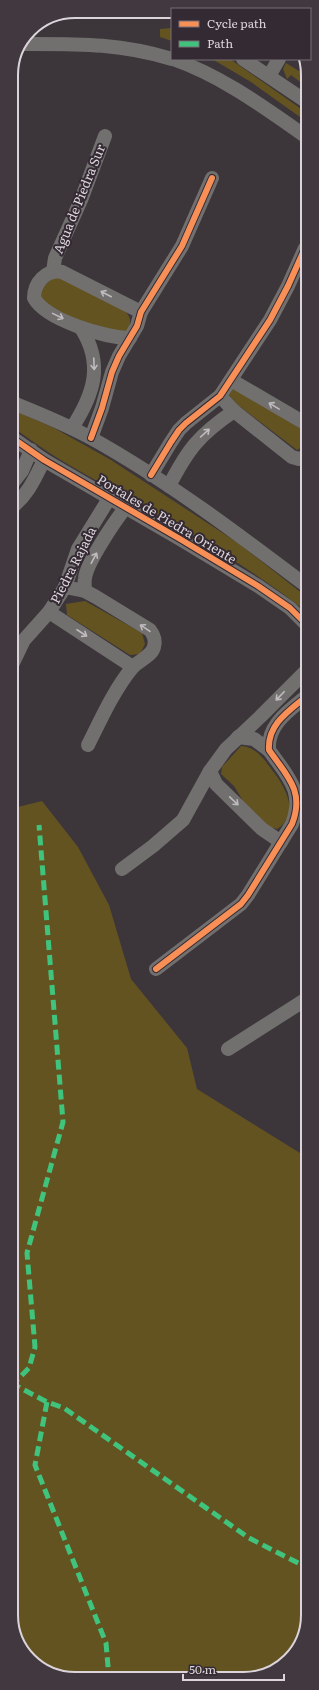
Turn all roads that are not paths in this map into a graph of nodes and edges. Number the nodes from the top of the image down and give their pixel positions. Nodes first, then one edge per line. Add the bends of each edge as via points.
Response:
1 (27, 44) edge
2 (171, 59) edge
3 (174, 60) edge
4 (244, 60) edge
5 (278, 60) edge
6 (268, 76) junction
7 (301, 97) edge
8 (301, 133) edge
9 (105, 136) dead end
10 (212, 178) dead end
11 (301, 259) edge
12 (53, 272) junction
13 (140, 312) junction
14 (81, 328) junction
15 (130, 338) junction
16 (231, 380) junction
17 (220, 396) junction
18 (18, 405) edge
19 (234, 411) junction
20 (301, 422) edge
21 (72, 428) junction
22 (91, 438) junction
23 (18, 442) edge
24 (31, 450) junction
25 (301, 458) edge
26 (44, 460) junction
27 (151, 475) junction
28 (18, 476) edge
29 (169, 486) junction
30 (110, 498) junction
31 (18, 503) edge
32 (126, 507) junction
33 (301, 582) edge
34 (65, 587) junction
35 (85, 591) junction
36 (50, 612) junction
37 (301, 619) edge
38 (18, 652) edge
39 (133, 667) junction
40 (301, 676) edge
41 (301, 701) edge
42 (238, 737) junction
43 (88, 745) dead end
44 (269, 750) junction
45 (210, 771) junction
46 (281, 842) junction
47 (122, 869) dead end
48 (156, 969) dead end
49 (301, 1002) edge
50 (228, 1049) dead end

1 - 2 street via 98,44 138,49
3 - 8 street via 233,87
4 - 6 street
5 - 6 street
6 - 7 street
9 - 12 street, Agua de Piedra Sur via 82,200 55,258
10 - 13 street via 182,246
11 - 16 street via 270,320
13 -> 12 street via 67,275
12 -> 14 street, Agua de Piedra Sur via 43,277 36,286 36,302 46,311
13 - 15 street via 137,326
14 - 15 street via 109,336
14 -> 21 street via 93,352 94,373 84,406
15 - 22 street via 112,372
16 - 17 street
20 -> 16 street
17 - 19 street
17 - 27 street via 179,430
18 - 21 street
19 - 25 street via 292,457
29 -> 19 street via 182,461 202,434
21 - 22 street
22 - 27 street
23 - 24 street, Portales de Piedra Oriente
24 - 26 street, Portales de Piedra Oriente
24 - 28 street
26 - 30 street, Portales de Piedra Oriente
26 - 31 street via 28,491
27 - 29 street
29 - 33 street
30 - 32 street, Portales de Piedra Oriente
30 - 34 street, Piedra Rajada via 78,549
35 -> 32 street via 85,578 91,563 111,527
32 - 37 street, Portales de Piedra Oriente via 258,586 290,608
34 - 35 street
34 - 36 street, Piedra Rajada
39 -> 35 street via 152,652 155,645 153,634
36 - 38 street, Piedra Rajada via 24,640
36 -> 39 street
39 - 43 street via 108,706
40 -> 42 street
41 - 44 street via 272,728
42 - 44 street via 254,739
42 - 45 street
44 - 46 street via 293,784 298,802 297,813
45 -> 46 street via 216,784 262,829
45 - 47 street via 182,820
46 - 48 street via 241,904
49 - 50 street

